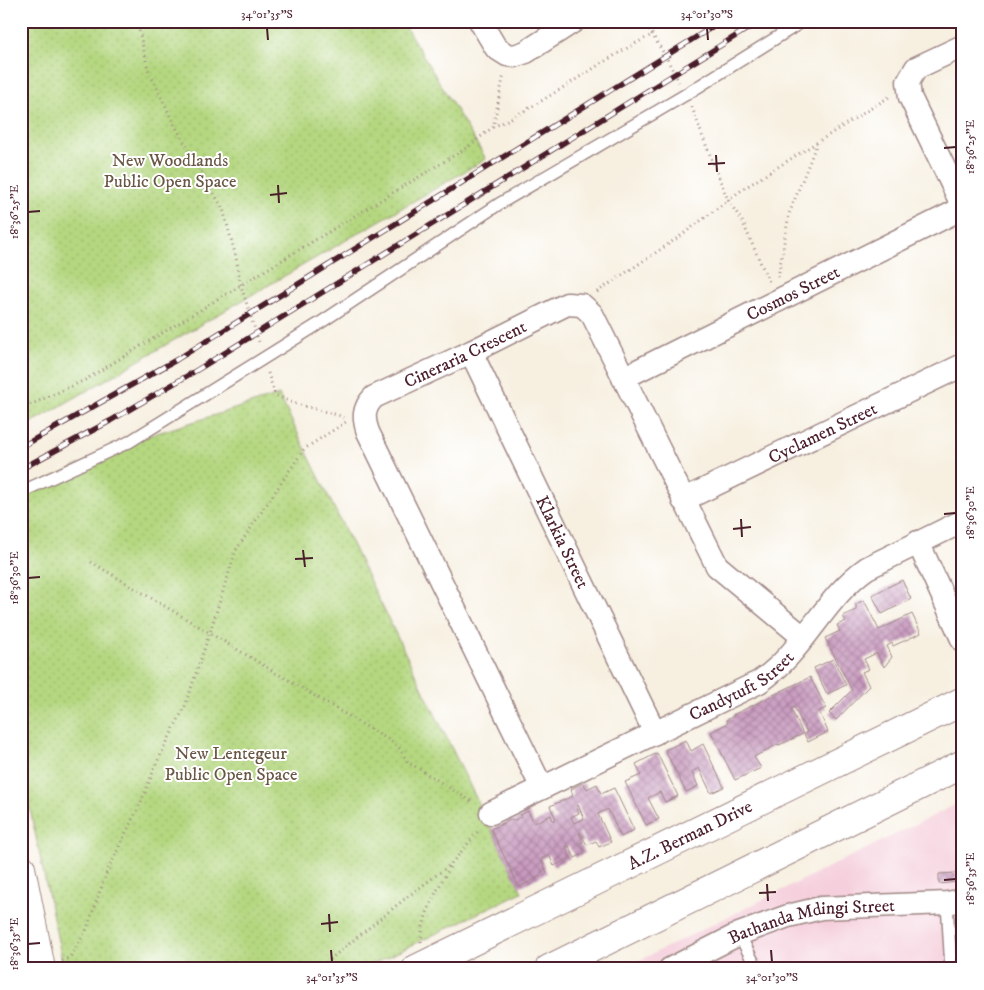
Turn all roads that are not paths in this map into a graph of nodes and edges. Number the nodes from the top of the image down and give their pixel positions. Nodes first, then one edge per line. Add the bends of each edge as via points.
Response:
1 (480, 21) edge
2 (574, 21) edge
3 (803, 21) edge
4 (963, 46) edge
5 (963, 208) edge
6 (471, 352) junction
7 (963, 365) edge
8 (623, 378) junction
9 (21, 492) edge
10 (684, 500) junction
11 (963, 521) edge
12 (918, 542) junction
13 (803, 637) junction
14 (963, 640) edge
15 (963, 701) edge
16 (654, 733) junction
17 (963, 764) edge
18 (542, 788) junction
19 (491, 813) road end
20 (21, 868) edge
21 (955, 901) edge
22 (739, 934) junction
23 (418, 958) edge
24 (50, 966) edge
25 (549, 969) edge
26 (670, 969) edge
27 (757, 969) edge
28 (951, 969) edge

1 - 2 street via 496,48 514,56 526,52
3 - 9 lane via 685,95 499,204 326,319 129,442
4 - 5 street via 916,68 908,82 910,97
5 - 8 street, Cosmos Street
6 - 8 street, Cineraria Crescent via 567,304 582,305 592,314
6 - 16 street, Klarkia Street
6 - 18 street, Cineraria Crescent via 374,397 356,415 364,421
7 - 10 street, Cyclamen Street
8 - 10 street
10 - 13 street via 717,566
11 - 12 street, Candytuft Street
12 - 13 street, Candytuft Street via 856,576
12 - 14 street
13 - 16 street, Candytuft Street via 780,666 759,682
15 - 23 main road, A.Z. Berman Drive
16 - 18 street, Candytuft Street
17 - 25 main road
18 - 19 street, Candytuft Street
20 - 24 main road
21 - 22 street, Bathanda Mdingi Street via 821,908
21 - 28 lane
22 - 26 street, Bathanda Mdingi Street
22 - 27 lane

